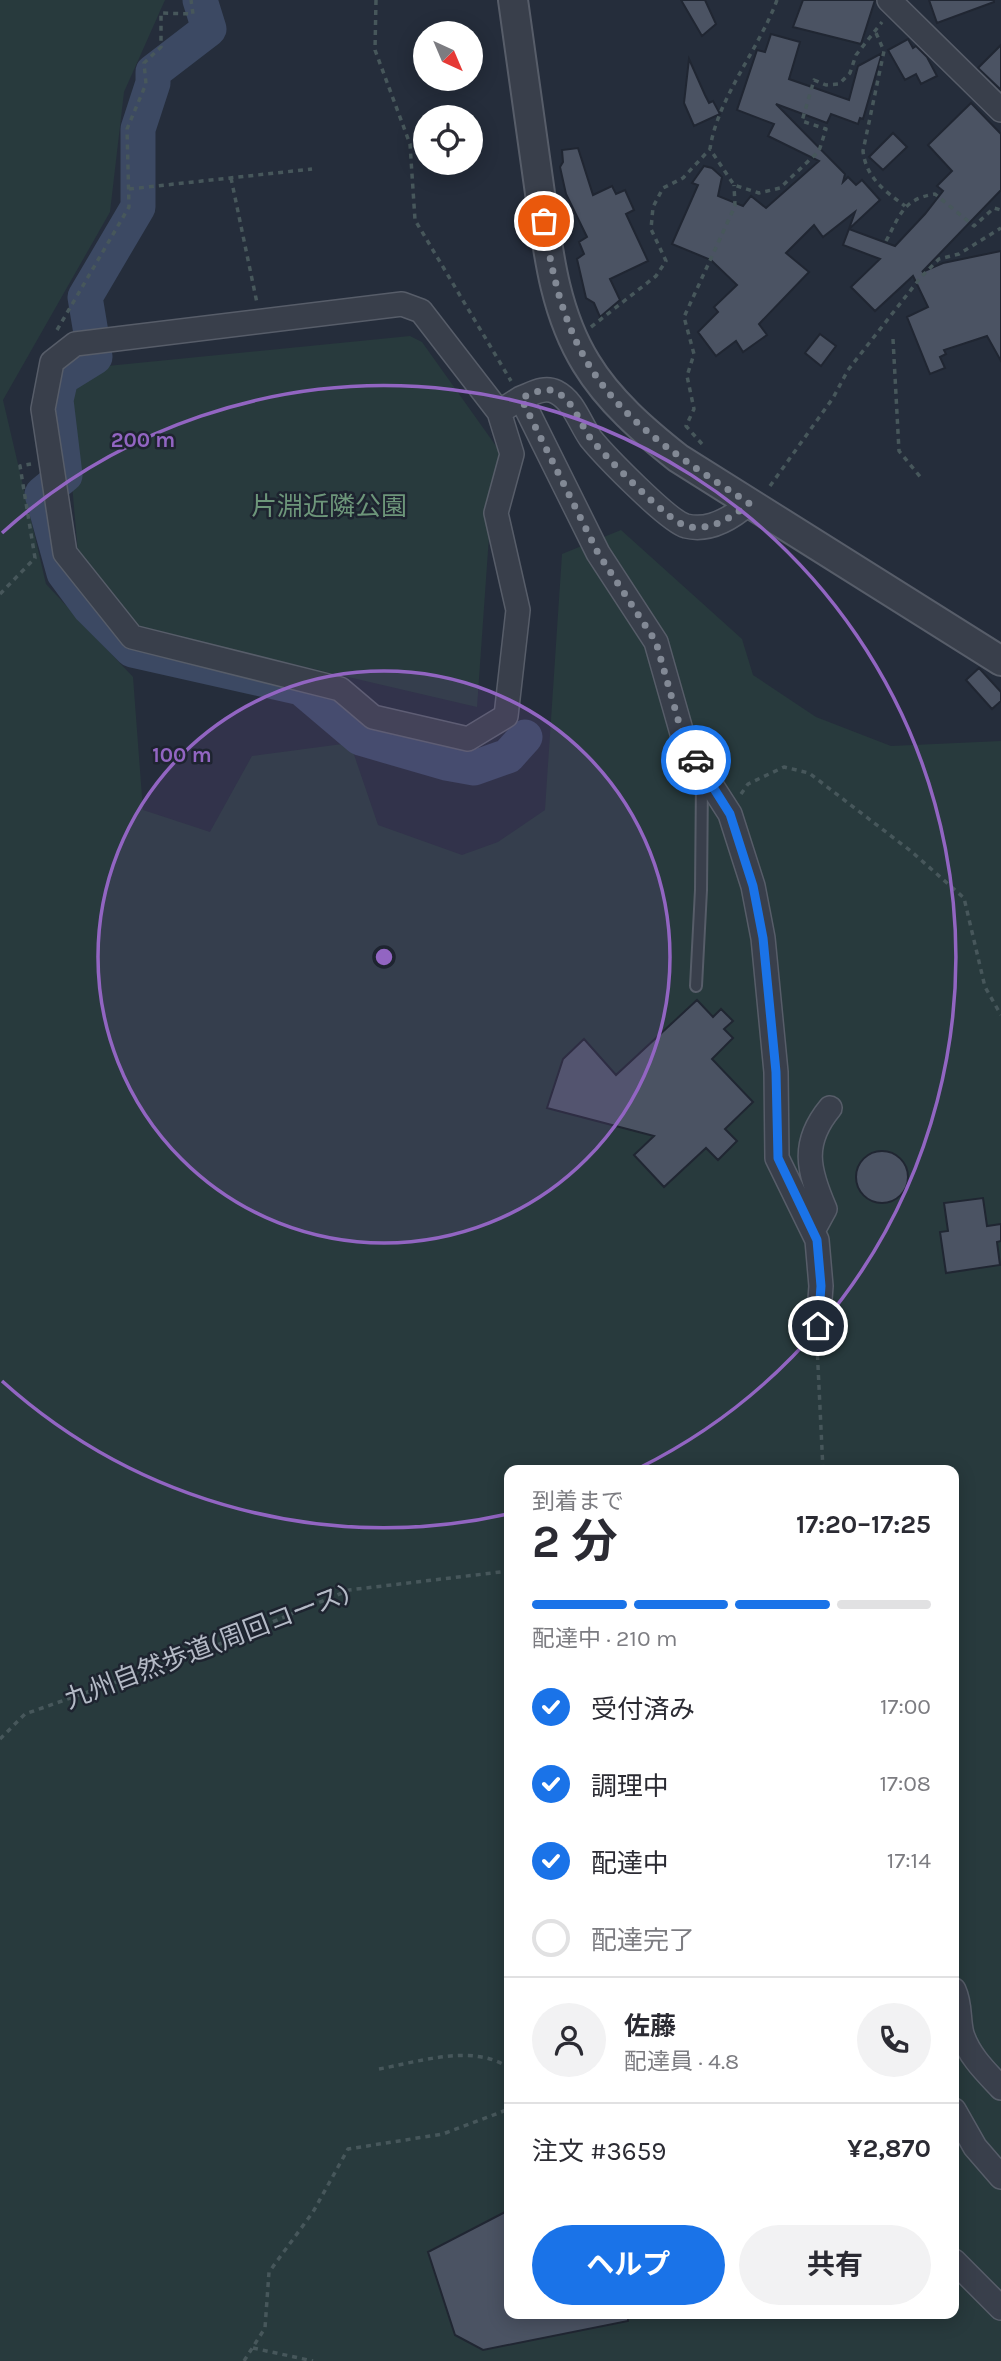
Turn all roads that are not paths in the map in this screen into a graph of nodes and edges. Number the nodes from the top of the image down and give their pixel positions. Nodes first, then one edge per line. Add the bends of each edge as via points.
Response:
1 (513, 0) edge
2 (896, 8) edge
3 (1001, 110) edge
4 (521, 398) junction
5 (499, 412) junction
6 (759, 494) junction
7 (1001, 661) edge
8 (702, 769) junction
9 (695, 986) dead end
10 (830, 1108) dead end
11 (813, 1231) junction
12 (818, 1326) road end
13 (959, 2008) edge
14 (1001, 2088) edge
15 (959, 2119) edge
16 (1001, 2177) edge
17 (959, 2266) edge
18 (1001, 2308) edge

1 - 6 street via 552,277 569,330 611,397 650,436 715,481
2 - 3 street
4 - 5 street
4 - 6 street via 546,389 558,393 619,468 683,525 717,524
4 - 8 street via 598,553 656,642 685,744
5 - 5 street via 421,311 402,304 75,344 52,362 43,409 65,553 132,637 340,688 373,717 468,739 506,716 517,610 496,513 512,454
6 - 7 street
8 - 9 lane
8 - 11 street via 730,814 753,886 763,938 776,1072 778,1158
10 - 11 street via 817,1124 809,1156 825,1209
11 - 12 street via 821,1286
13 - 14 street via 970,2053
15 - 16 street via 975,2147
17 - 18 street

